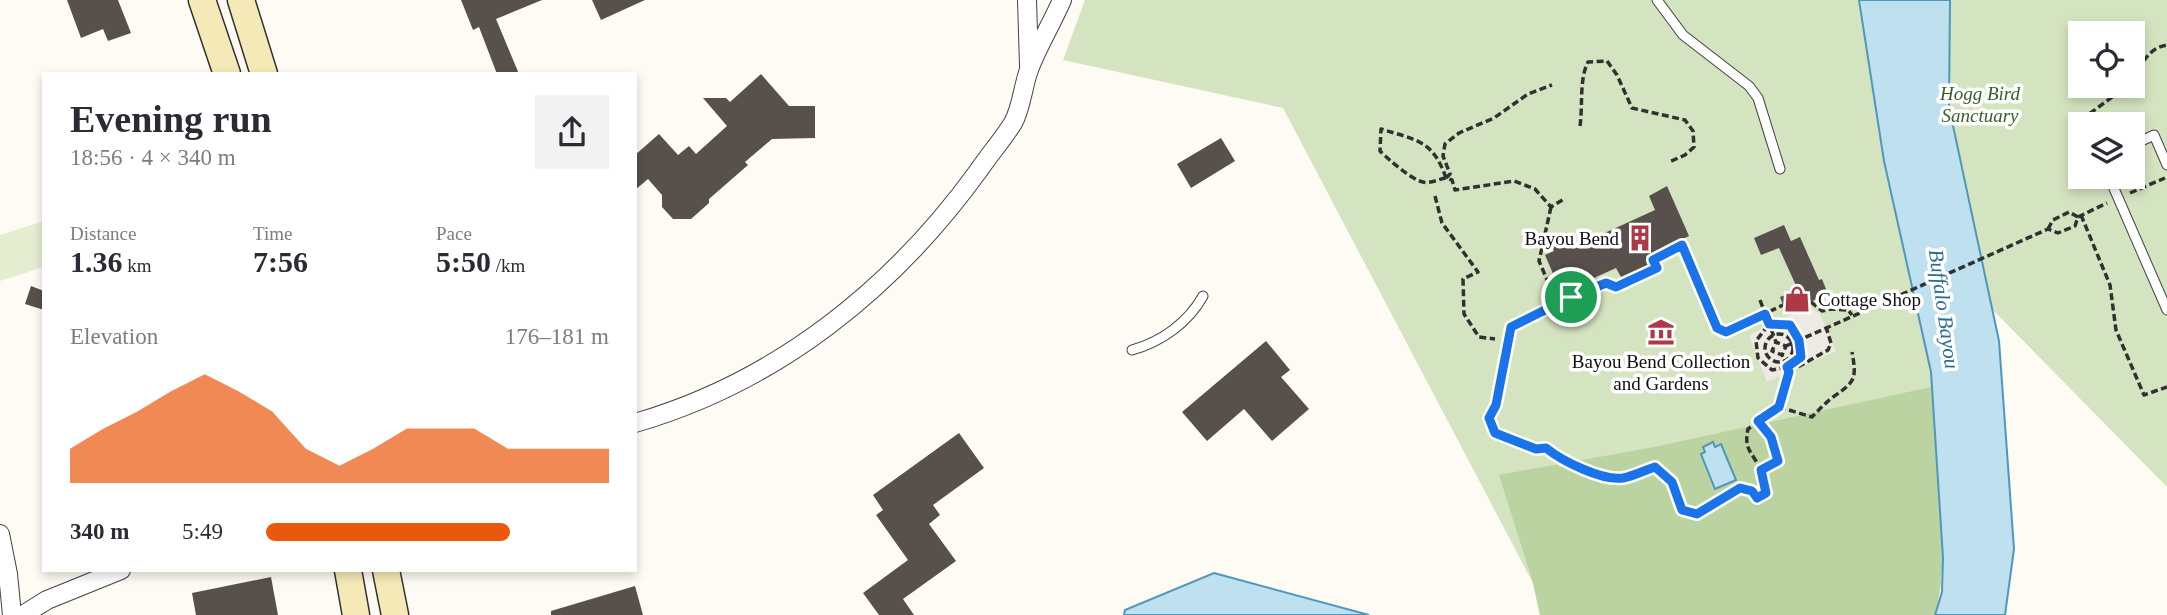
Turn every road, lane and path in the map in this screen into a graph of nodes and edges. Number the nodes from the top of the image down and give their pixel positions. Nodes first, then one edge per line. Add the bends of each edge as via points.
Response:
1 (202, 0) edge
2 (241, 0) edge
3 (1027, 0) edge
4 (1062, 0) edge
5 (1657, 0) edge
6 (2167, 45) edge
7 (2145, 58) edge
8 (1029, 69) junction
9 (226, 72) edge
10 (263, 72) edge
11 (1552, 85) dead end
12 (2111, 98) edge
13 (2092, 112) edge
14 (1580, 126) dead end
15 (2145, 139) edge
16 (1669, 162) dead end
17 (2167, 165) edge
18 (1780, 169) dead end
19 (2167, 177) edge
20 (1446, 178) junction
21 (2114, 189) edge
22 (1435, 196) dead end
23 (2118, 198) junction
24 (1564, 199) dead end
25 (1551, 207) junction
26 (2079, 216) junction
27 (2048, 229) junction
28 (1203, 296) dead end
29 (1571, 297) junction
30 (1760, 300) dead end
31 (1811, 302) dead end
32 (1783, 305) dead end
33 (2167, 310) edge
34 (1765, 314) junction
35 (1852, 315) junction
36 (1769, 324) junction
37 (1826, 327) junction
38 (1773, 335) junction
39 (1495, 339) dead end
40 (1799, 340) junction
41 (1776, 342) junction
42 (1793, 342) junction
43 (1786, 346) junction
44 (1132, 350) dead end
45 (1772, 351) junction
46 (1852, 352) dead end
47 (1766, 354) junction
48 (1782, 355) junction
49 (1756, 358) junction
50 (1786, 364) junction
51 (1789, 372) junction
52 (2167, 387) edge
53 (1779, 407) junction
54 (1758, 421) junction
55 (637, 422) edge
56 (1761, 470) junction
57 (0, 534) edge
58 (116, 572) edge
59 (348, 572) edge
60 (386, 572) edge
61 (12, 615) edge
62 (23, 615) edge
63 (356, 615) edge
64 (395, 615) edge

1 - 9 main road
2 - 10 main road
3 - 8 street
4 - 8 street
5 - 18 lane via 1683,35 1758,97
6 - 7 path via 2155,48
8 - 55 street via 1014,121 953,206 867,297 762,370 718,393
11 - 20 path via 1528,94 1445,144 1450,174
12 - 13 path
14 - 16 path via 1582,75 1588,62 1607,61 1632,108 1685,120 1693,131 1694,146
15 - 17 lane via 2154,135
19 - 23 path
20 - 20 path via 1426,184 1394,165 1380,151 1381,129 1426,145 1437,155
20 - 25 path via 1452,180 1455,190 1514,181 1535,189
21 - 23 lane
22 - 39 path via 1442,223 1478,272 1463,279 1464,314 1479,337
23 - 26 path
23 - 33 lane
24 - 25 path
25 - 29 path via 1539,261 1551,289
26 - 27 path via 2068,212 2053,220
26 - 27 path via 2076,226 2058,233
26 - 52 path via 2110,285 2116,330 2144,395
27 - 35 path
28 - 44 lane via 1193,315 1153,344
29 - 34 path via 1606,283 1616,287 1657,268 1653,260 1682,245 1717,328 1726,332
29 - 56 path via 1511,327 1496,405 1489,418 1495,433 1536,449 1546,448 1559,459 1606,477 1623,478 1655,467 1672,482 1682,510 1697,514 1740,488 1757,498 1766,493
30 - 34 path
31 - 35 path via 1822,311 1848,310
32 - 34 path
34 - 36 path
35 - 37 path
36 - 38 path
36 - 40 path via 1790,325
36 - 49 path via 1756,341
37 - 40 path
37 - 51 path via 1831,343 1824,355
38 - 41 path
38 - 42 path via 1785,335
38 - 47 path via 1766,342
40 - 42 path
40 - 50 path via 1801,357
41 - 43 path
41 - 45 path
42 - 43 path
42 - 50 path
43 - 48 path
45 - 47 path
45 - 48 path
46 - 53 path via 1856,372 1848,388 1812,417
47 - 49 path
47 - 50 path via 1774,362
48 - 50 path
49 - 50 path via 1772,370
50 - 51 path
51 - 53 path
53 - 54 path
54 - 56 path via 1748,429 1747,448
54 - 56 path via 1771,437 1778,461
57 - 61 street
58 - 62 street via 47,600
59 - 63 main road
60 - 64 main road

